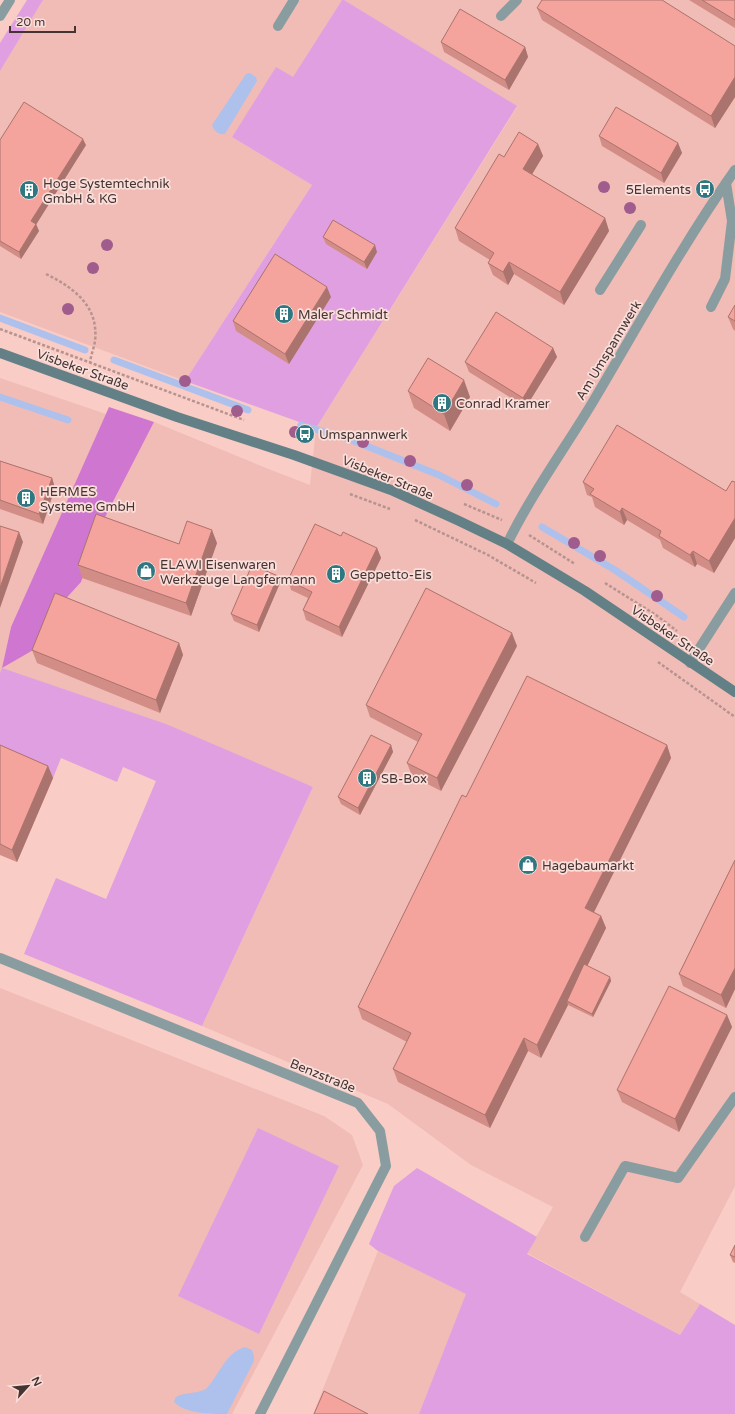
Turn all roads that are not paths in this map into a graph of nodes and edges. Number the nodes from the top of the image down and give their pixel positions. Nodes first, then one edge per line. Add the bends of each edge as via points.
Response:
1 (10, 0) edge
2 (294, 0) edge
3 (517, 0) edge
4 (0, 16) edge
5 (501, 16) dead end
6 (278, 26) dead end
7 (735, 170) edge
8 (726, 183) junction
9 (641, 225) dead end
10 (600, 290) dead end
11 (711, 307) dead end
12 (0, 352) edge
13 (507, 544) junction
14 (735, 593) edge
15 (690, 663) junction
16 (735, 692) edge
17 (0, 958) edge
18 (735, 1097) edge
19 (585, 1237) dead end
20 (260, 1414) edge

1 - 4 street
2 - 6 street
3 - 5 street
7 - 8 street, Am Umspannwerk
8 - 11 street via 732,221 725,279
8 - 13 street, Am Umspannwerk via 590,407 535,492
9 - 10 street
12 - 13 main road, Visbeker Straße via 177,417 391,490
13 - 15 main road, Visbeker Straße via 586,591
14 - 15 street
15 - 16 main road, Visbeker Straße
17 - 20 street, Benzstraße via 358,1103 380,1131 386,1166
18 - 19 street via 678,1178 624,1166

